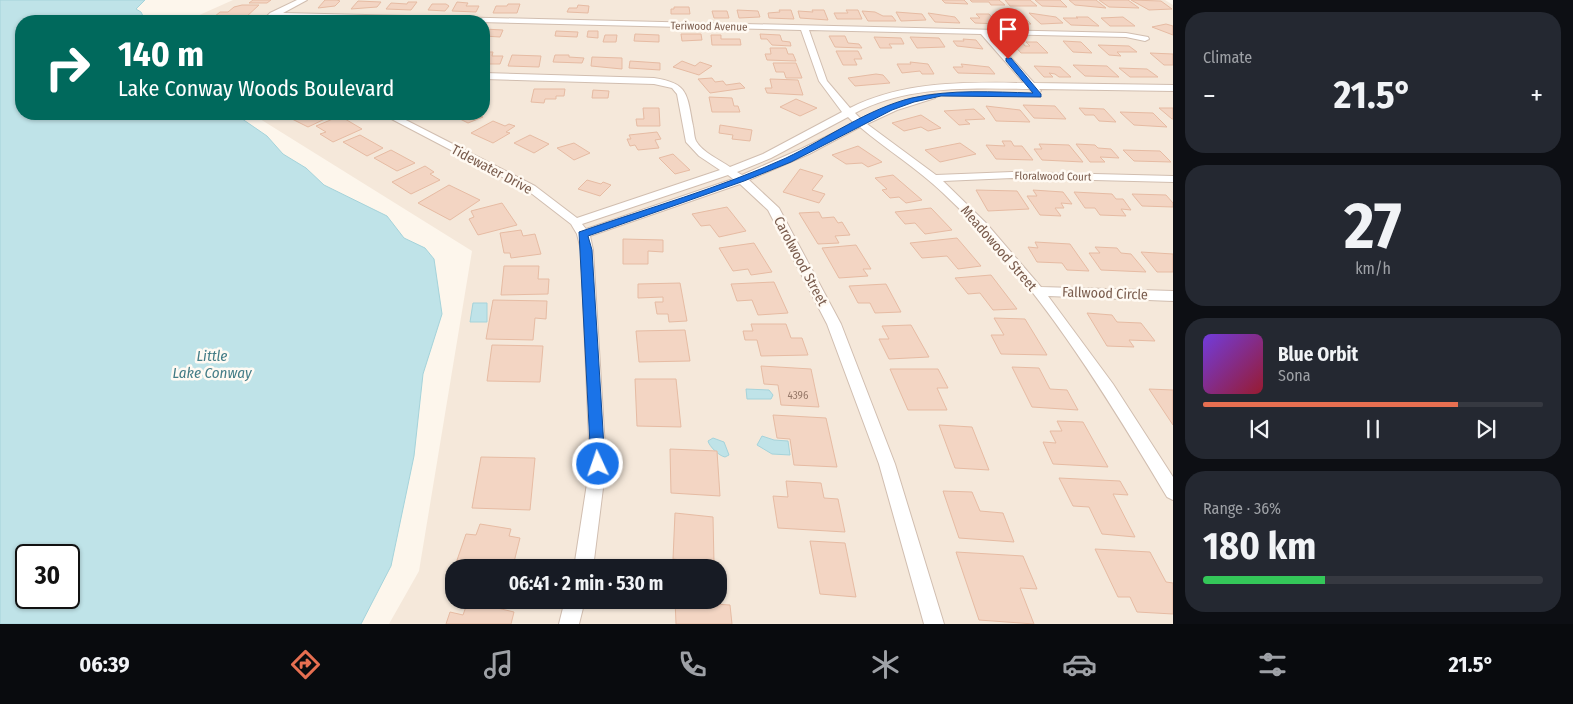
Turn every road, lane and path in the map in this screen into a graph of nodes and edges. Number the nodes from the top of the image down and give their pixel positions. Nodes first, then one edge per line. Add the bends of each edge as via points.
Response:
1 (303, 0) edge
2 (273, 15) edge
3 (490, 20) edge
4 (804, 28) junction
5 (984, 32) junction
6 (1145, 39) dead end
7 (490, 76) edge
8 (1173, 88) edge
9 (1036, 91) junction
10 (1173, 96) edge
11 (848, 112) junction
12 (399, 120) edge
13 (861, 122) junction
14 (735, 175) junction
15 (933, 178) junction
16 (1173, 179) edge
17 (579, 228) junction
18 (1037, 291) junction
19 (1173, 296) edge
20 (1170, 484) edge
21 (584, 559) edge
22 (573, 609) edge
23 (569, 624) edge
24 (934, 624) edge

1 - 2 street
3 - 4 street, Teriwood Avenue
4 - 5 street, Teriwood Avenue
4 - 11 street, Meadowood Street via 823,82
5 - 6 street, Teriwood Avenue via 1126,35
5 - 9 street
7 - 14 street, Carolwood Street via 668,83 682,94 691,142
8 - 9 street
9 - 10 street
9 - 11 street via 973,85 934,87 871,101
9 - 13 street via 941,94 912,100
11 - 13 street, Meadowood Street
11 - 14 street
12 - 17 street, Tidewater Drive via 532,188
13 - 14 street via 788,160
13 - 15 street, Meadowood Street
14 - 17 street
14 - 17 street
14 - 24 street, Carolwood Street via 773,208 834,324 887,464
15 - 16 street, Floralwood Court via 1012,175
15 - 18 street, Meadowood Street via 982,226
17 - 21 street via 586,250 598,464
18 - 19 street, Fallwood Circle
18 - 20 street, Meadowood Street via 1100,376
22 - 23 street

